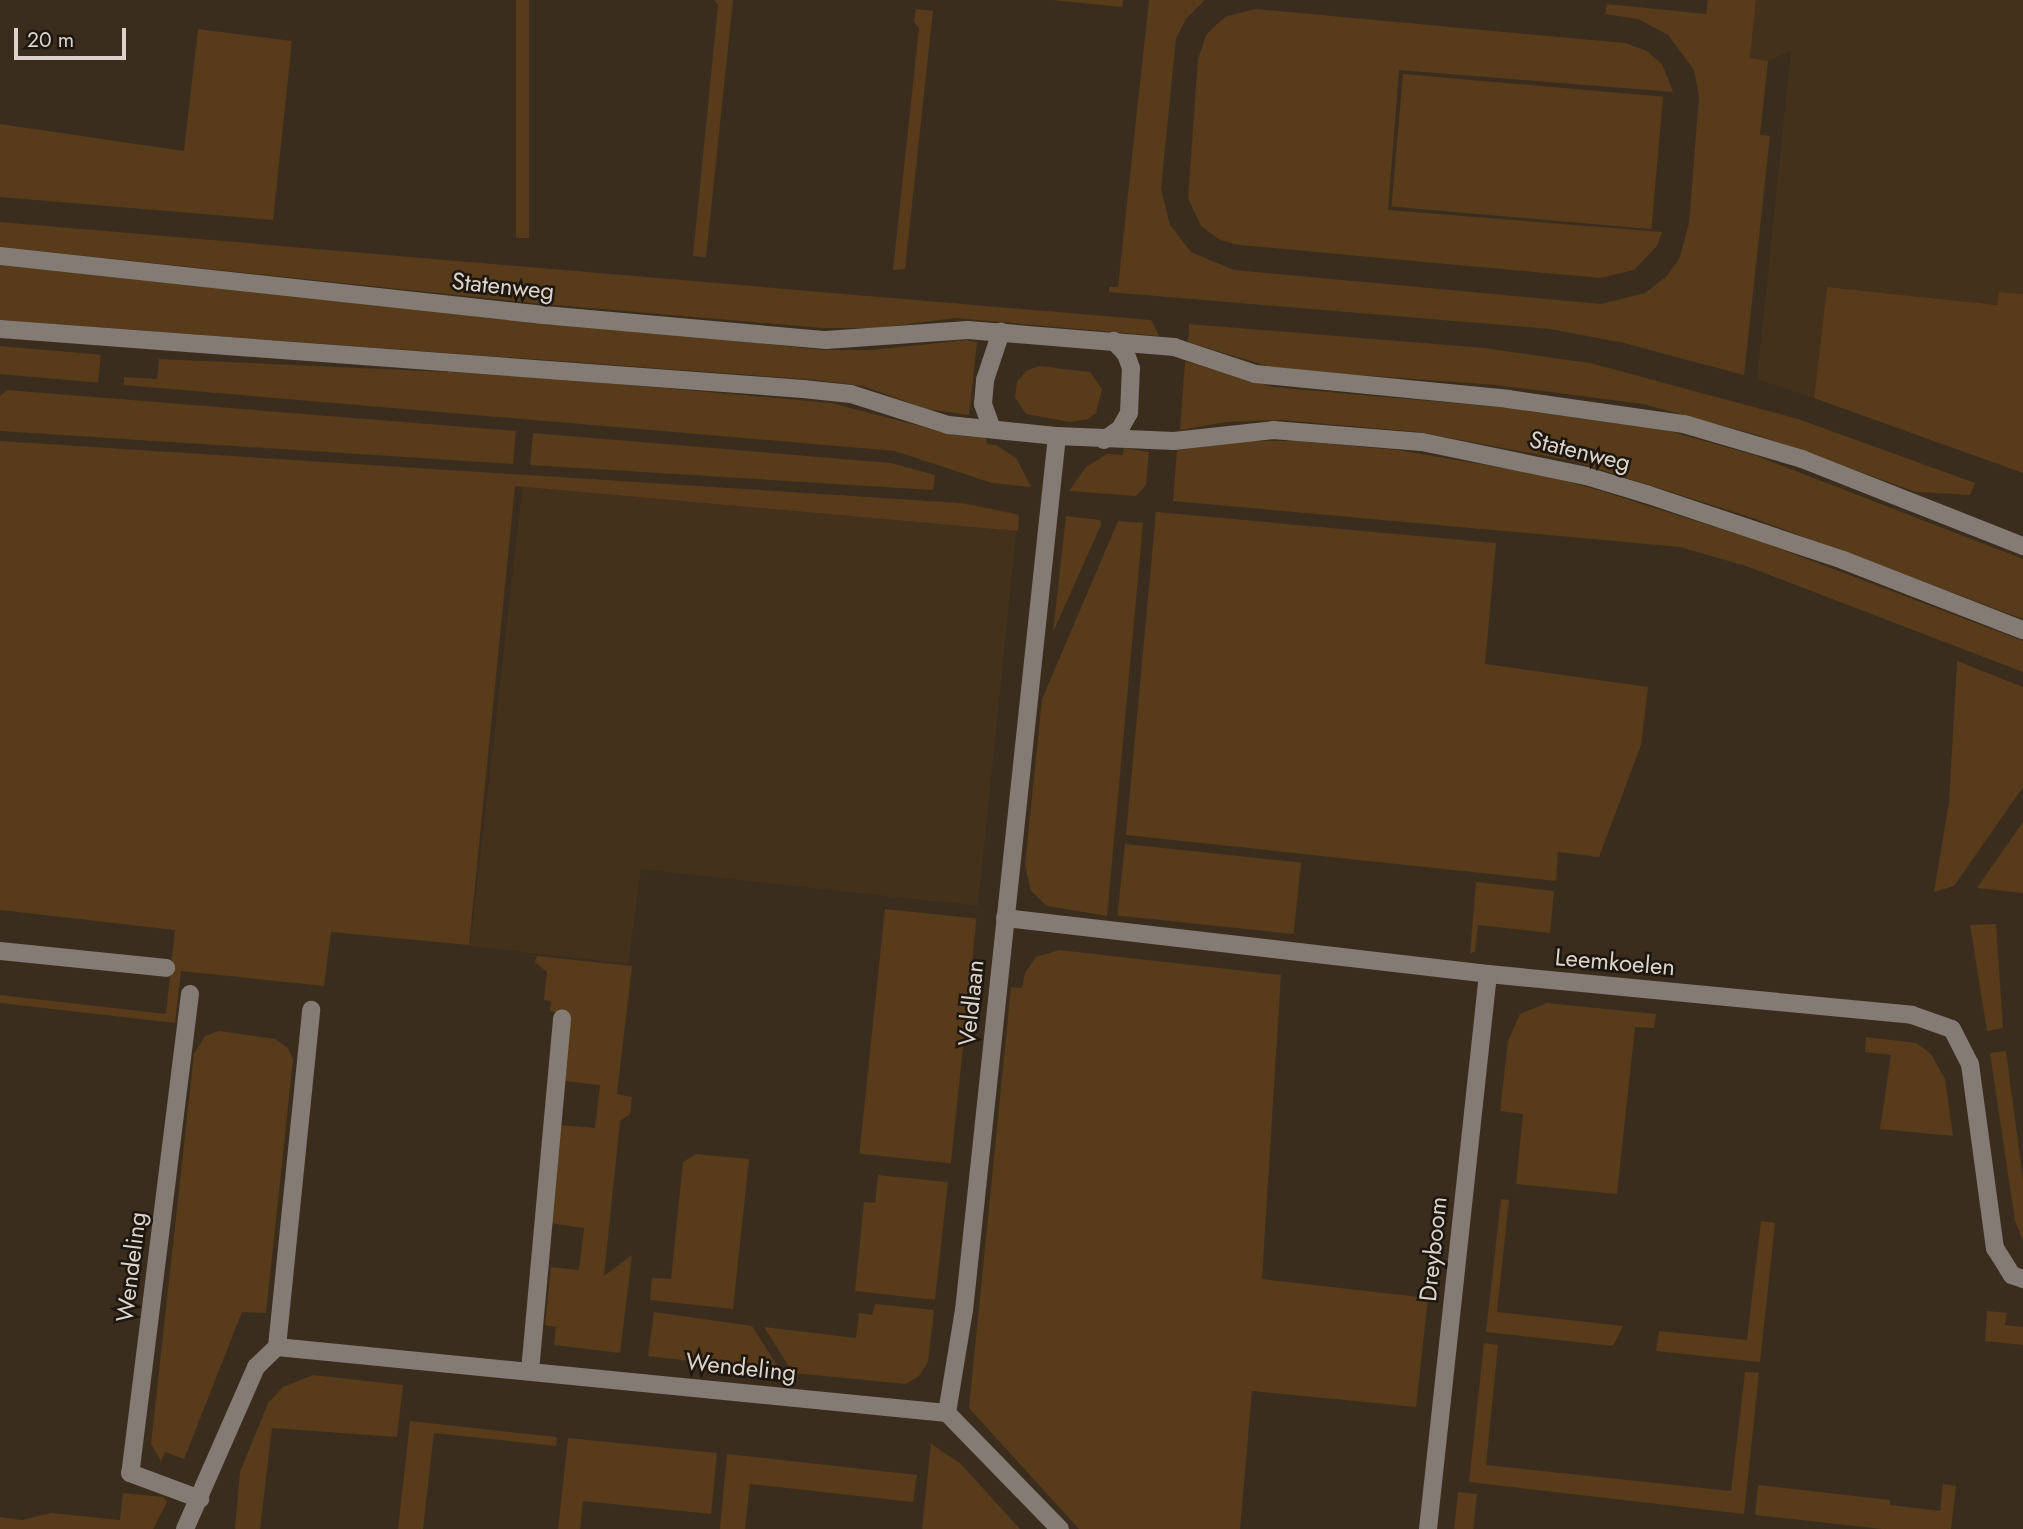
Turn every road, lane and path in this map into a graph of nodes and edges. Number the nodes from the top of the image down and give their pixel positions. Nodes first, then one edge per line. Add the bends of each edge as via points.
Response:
1 (0, 256) edge
2 (0, 328) edge
3 (1001, 332) junction
4 (1114, 341) junction
5 (992, 429) junction
6 (1057, 436) junction
7 (1104, 440) junction
8 (2023, 546) edge
9 (2023, 630) edge
10 (1005, 918) junction
11 (0, 951) edge
12 (166, 968) dead end
13 (1488, 974) junction
14 (190, 994) dead end
15 (311, 1010) dead end
16 (562, 1018) dead end
17 (2023, 1279) edge
18 (277, 1347) junction
19 (530, 1371) junction
20 (947, 1413) junction
21 (200, 1499) junction
22 (185, 1529) edge
23 (1060, 1529) edge
24 (1428, 1529) edge

1 - 3 street, Statenweg via 544,315 826,340 938,331
2 - 5 street, Statenweg via 851,394 948,425
3 - 4 street, Statenweg
3 - 5 street via 985,380 983,404
4 - 7 street via 1131,368 1129,412 1120,429
4 - 8 street, Statenweg via 1174,347 1255,374 1508,399 1684,424 1802,459
5 - 6 street, Statenweg
6 - 7 street, Statenweg
6 - 10 street, Veldlaan
7 - 9 street, Statenweg via 1174,442 1273,430 1422,442 1504,458 1586,476 1745,525
10 - 13 street, Leemkoelen
10 - 20 street, Veldlaan via 964,1310
11 - 12 street
13 - 17 street, Leemkoelen via 1912,1015 1952,1029 1970,1064 1995,1248 2012,1275
13 - 24 street, Dreyboom
14 - 21 street, Wendeling via 130,1474
15 - 18 street
16 - 19 street
18 - 19 street, Wendeling
18 - 21 street via 256,1367
19 - 20 street, Wendeling
20 - 23 street
21 - 22 street

